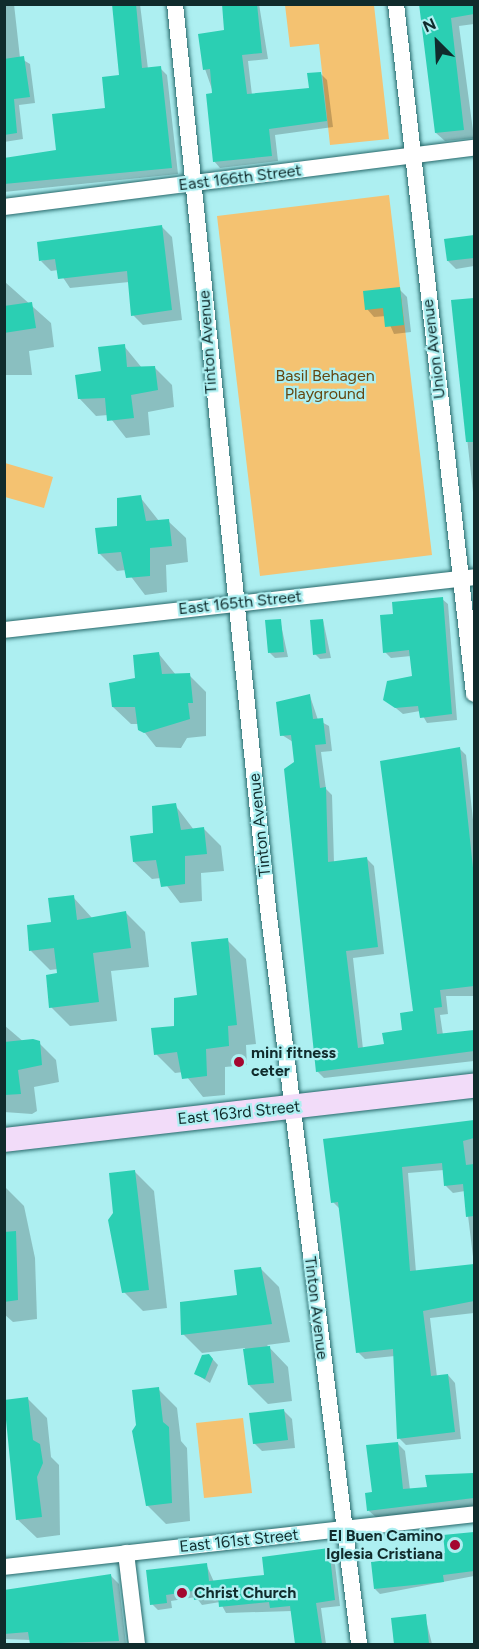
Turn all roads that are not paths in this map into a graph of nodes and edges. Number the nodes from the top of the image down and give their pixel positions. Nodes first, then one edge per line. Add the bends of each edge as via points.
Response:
1 (175, 4) edge
2 (396, 4) edge
3 (474, 148) edge
4 (411, 157) junction
5 (196, 184) junction
6 (4, 207) edge
7 (468, 578) edge
8 (235, 604) junction
9 (4, 630) edge
10 (474, 694) edge
11 (474, 1086) edge
12 (291, 1107) junction
13 (4, 1140) edge
14 (474, 1514) edge
15 (344, 1529) junction
16 (126, 1553) junction
17 (4, 1567) edge
18 (137, 1644) edge
19 (359, 1644) edge

1 - 5 street, Tinton Avenue
2 - 4 street, Union Avenue
3 - 4 street, East 166th Street
4 - 5 street, East 166th Street
4 - 7 street, Union Avenue
5 - 6 street, East 166th Street
5 - 8 street, Tinton Avenue
7 - 8 street, East 165th Street
7 - 10 street, Union Avenue
8 - 9 street, East 165th Street
8 - 12 street, Tinton Avenue
11 - 12 main road, East 163rd Street
12 - 13 main road, East 163rd Street
12 - 15 street, Tinton Avenue
14 - 15 street, East 161st Street
15 - 16 street, East 161st Street
15 - 19 street, Tinton Avenue
16 - 17 street, East 161st Street
16 - 18 street

